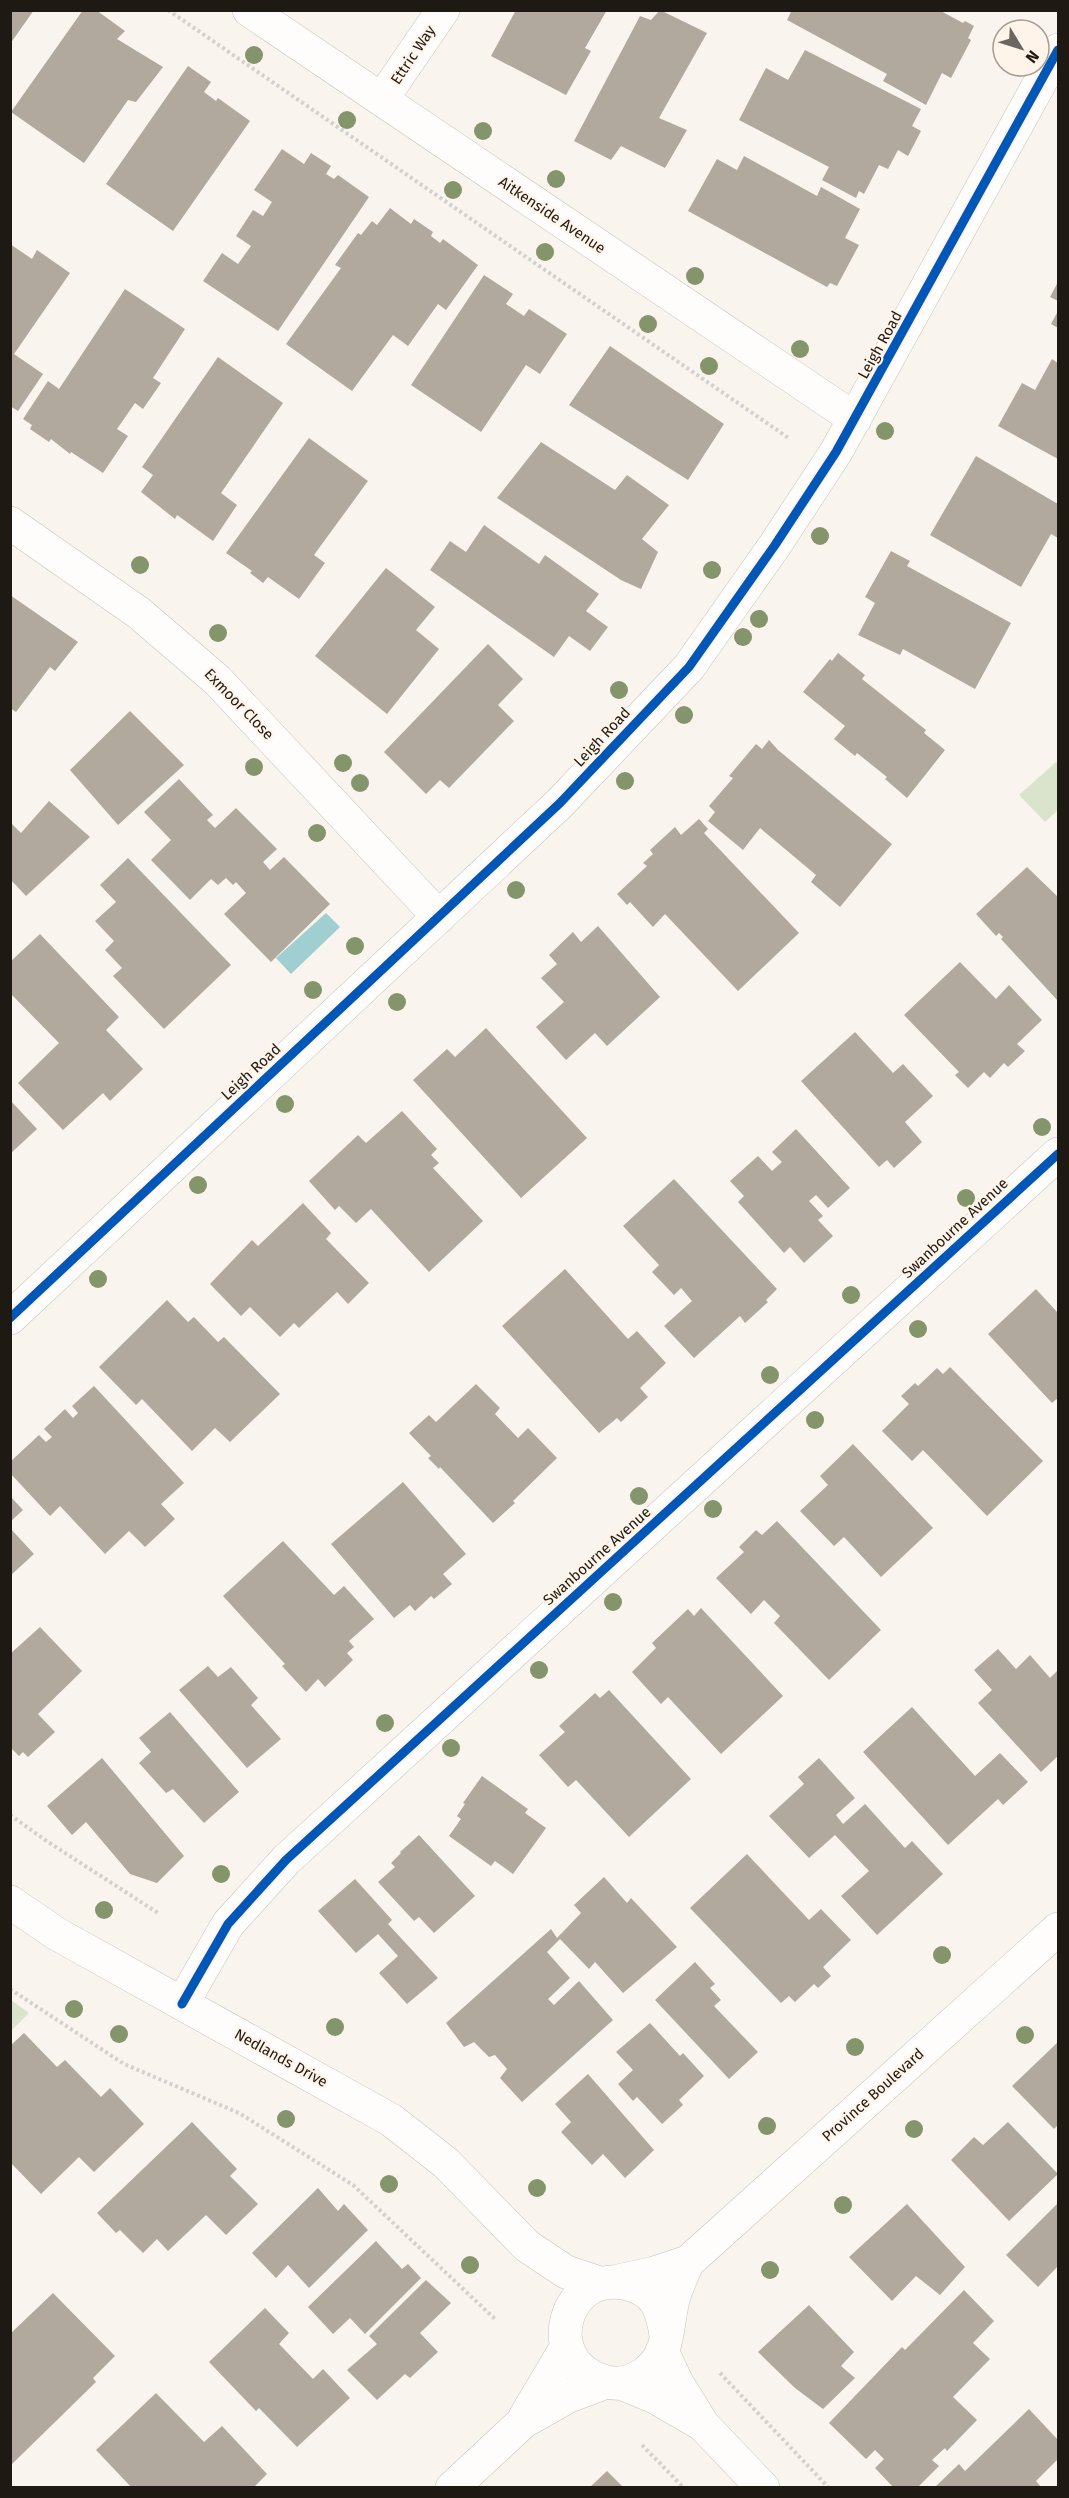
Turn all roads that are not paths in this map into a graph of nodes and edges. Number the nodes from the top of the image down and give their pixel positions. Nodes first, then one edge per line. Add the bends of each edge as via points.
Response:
1 (249, 10) edge
2 (443, 10) edge
3 (1059, 50) edge
4 (382, 99) junction
5 (855, 419) junction
6 (10, 523) edge
7 (440, 917) junction
8 (1059, 1154) edge
9 (10, 1318) edge
10 (10, 1902) edge
11 (1059, 1929) edge
12 (183, 2004) junction
13 (527, 2246) junction
14 (688, 2262) junction
15 (609, 2282) junction
16 (566, 2337) junction
17 (664, 2343) junction
18 (614, 2383) junction
19 (522, 2421) junction
20 (703, 2425) junction
21 (452, 2487) edge
22 (764, 2487) edge

1 - 4 street, Aitkenside Avenue
2 - 4 street, Ettric Way
3 - 5 street, Leigh Road
4 - 5 street, Aitkenside Avenue
5 - 7 street, Leigh Road via 776,545 689,667 560,803
6 - 7 street, Exmoor Close via 139,613 217,680
7 - 9 street, Leigh Road
8 - 12 street, Swanbourne Avenue via 286,1860 228,1924
10 - 12 street, Nedlands Drive via 57,1934
11 - 14 street, Province Boulevard
12 - 13 street, Nedlands Drive via 392,2120 446,2163
13 - 15 street via 566,2271
13 - 16 street via 552,2286
14 - 15 street, Province Boulevard
14 - 17 street, Province Boulevard
15 - 16 street, Province Boulevard via 586,2290 571,2307
15 - 17 street via 637,2286 653,2297 662,2312
16 - 18 street via 574,2363 587,2375
16 - 19 street, Province Boulevard via 546,2386
17 - 18 street, Province Boulevard via 651,2368 635,2379
17 - 20 street via 677,2383
18 - 19 street, Province Boulevard via 569,2396
18 - 20 street via 655,2397
19 - 21 street, Province Boulevard
20 - 22 street

